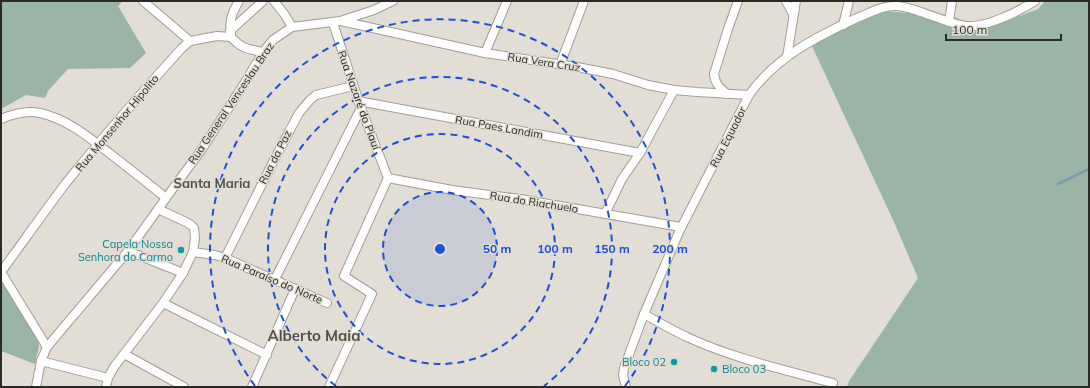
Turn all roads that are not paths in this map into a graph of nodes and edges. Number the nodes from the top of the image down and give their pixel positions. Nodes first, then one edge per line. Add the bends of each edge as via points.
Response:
1 (143, 1) edge
2 (239, 1) edge
3 (263, 1) edge
4 (274, 1) edge
5 (393, 1) edge
6 (507, 1) edge
7 (584, 1) edge
8 (738, 1) edge
9 (786, 1) edge
10 (796, 1) edge
11 (849, 1) edge
12 (952, 1) edge
13 (1035, 1) edge
14 (793, 14) junction
15 (336, 22) junction
16 (949, 22) junction
17 (843, 24) junction
18 (292, 27) junction
19 (231, 34) junction
20 (190, 41) junction
21 (263, 52) junction
22 (485, 52) junction
23 (787, 57) junction
24 (560, 65) junction
25 (353, 86) junction
26 (674, 90) junction
27 (728, 94) junction
28 (749, 95) junction
29 (359, 105) junction
30 (1, 119) edge
31 (98, 145) junction
32 (640, 153) junction
33 (388, 178) junction
34 (166, 198) junction
35 (158, 209) junction
36 (605, 214) junction
37 (681, 227) junction
38 (128, 251) junction
39 (193, 252) junction
40 (225, 258) junction
41 (1, 272) edge
42 (183, 273) junction
43 (274, 281) junction
44 (295, 289) junction
45 (163, 303) junction
46 (327, 303) dead end
47 (644, 314) junction
48 (47, 347) junction
49 (124, 354) junction
50 (267, 355) junction
51 (40, 361) junction
52 (108, 378) junction
53 (833, 383) dead end
54 (36, 387) edge
55 (106, 387) edge
56 (184, 387) edge
57 (252, 387) edge
58 (329, 387) edge
59 (626, 387) edge

1 - 20 street
2 - 19 street via 230,23
3 - 19 street
4 - 18 street
5 - 15 street, Rua General Venceslau Braz
6 - 22 street
7 - 24 street
8 - 27 street via 714,74 718,85
9 - 14 street
10 - 14 street
11 - 17 street
12 - 16 street
13 - 16 street, Rua Equador via 1007,16 977,26
14 - 23 street
15 - 18 street, Rua General Venceslau Braz
15 - 22 street, Rua Vera Cruz
15 - 25 street, Rua Nazaré do Piauí
16 - 17 street, Rua Equador via 916,10 890,6
17 - 23 street, Rua Equador via 806,43
18 - 21 street, Rua General Venceslau Braz via 273,40
19 - 20 street
19 - 21 street via 242,47
20 - 31 street, Rua Monsenhor Hipolito
21 - 34 street, Rua General Venceslau Braz via 224,116
22 - 24 street, Rua Vera Cruz
23 - 28 street, Rua Equador
24 - 26 street, Rua Vera Cruz via 613,74 643,84
25 - 29 street, Rua Nazaré do Piauí
25 - 40 street, Rua da Paz via 316,95 298,113
26 - 27 street, Rua Vera Cruz
26 - 32 street
27 - 28 street, Rua Vera Cruz
28 - 37 street, Rua Equador
29 - 32 street, Rua Paes Landim
29 - 33 street, Rua Nazaré do Piauí
29 - 43 street
30 - 31 street via 24,112 57,118
31 - 34 street
31 - 41 street, Rua Monsenhor Hipolito via 48,207
32 - 36 street via 622,179
33 - 36 street, Rua do Riachuelo
33 - 58 street via 344,276 372,294
34 - 35 street, Rua General Venceslau Braz
35 - 38 street, Rua General Venceslau Braz
35 - 39 street via 194,228
36 - 37 street, Rua do Riachuelo
37 - 47 street, Rua Equador
38 - 42 street
38 - 48 street, Rua General Venceslau Braz
39 - 40 street, Rua Paraíso do Norte
39 - 42 street
40 - 43 street, Rua Paraíso do Norte
41 - 48 street
42 - 45 street
43 - 44 street, Rua Paraíso do Norte
44 - 46 street, Rua Paraíso do Norte
44 - 50 street
45 - 49 street
45 - 50 street
47 - 53 street via 718,350
47 - 59 street, Rua Equador via 624,368
48 - 51 street, Rua General Venceslau Braz
49 - 52 street
49 - 56 street
50 - 57 street
51 - 52 street
51 - 54 street, Rua General Venceslau Braz
52 - 55 street

